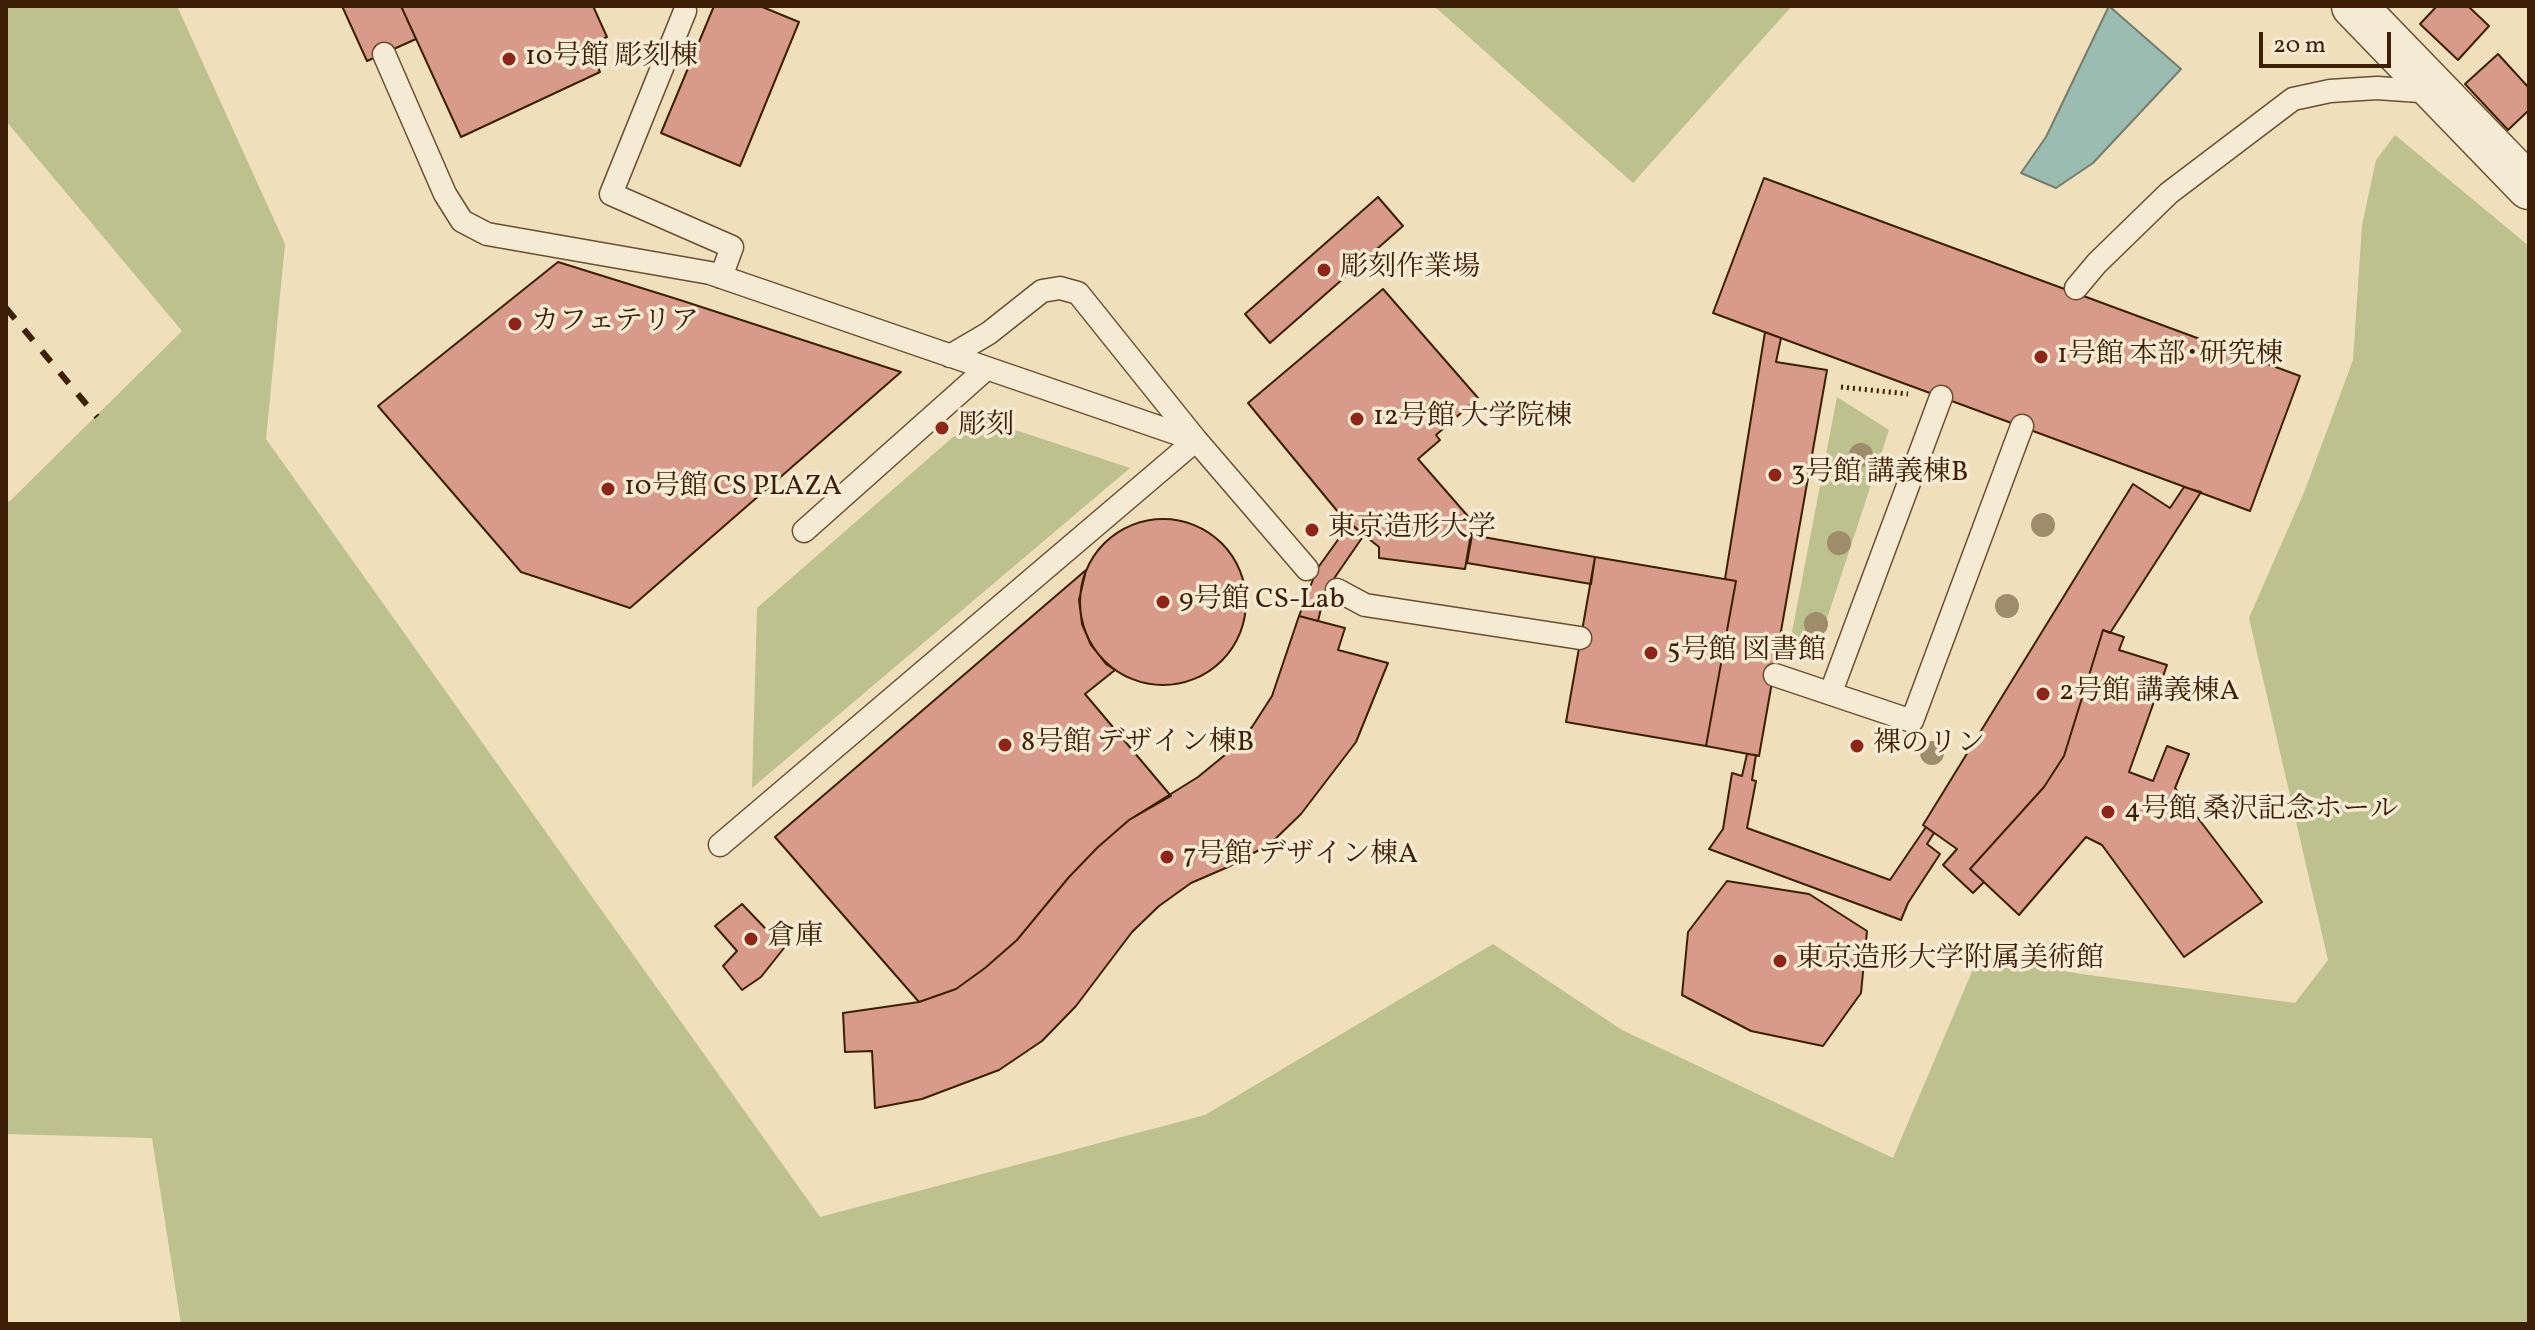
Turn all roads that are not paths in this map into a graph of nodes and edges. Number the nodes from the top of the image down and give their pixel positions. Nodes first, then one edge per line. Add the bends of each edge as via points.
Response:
1 (2354, 6) edge
2 (685, 11) dead end
3 (384, 54) dead end
4 (2437, 92) junction
5 (2529, 187) edge
6 (721, 277) junction
7 (2076, 288) dead end
8 (950, 356) junction
9 (986, 369) junction
10 (1941, 397) dead end
11 (2022, 426) dead end
12 (1196, 440) junction
13 (804, 531) dead end
14 (1307, 569) dead end
15 (1337, 590) dead end
16 (1580, 638) dead end
17 (1775, 675) dead end
18 (1831, 692) junction
19 (720, 845) dead end

1 - 4 street
2 - 6 lane via 611,194 732,247
3 - 6 lane via 462,221 487,234
4 - 5 street
4 - 7 lane via 2377,88 2293,99 2169,193
6 - 8 lane
8 - 9 lane
8 - 12 lane via 1042,291 1078,293
9 - 12 lane
9 - 13 lane
10 - 18 lane
11 - 18 lane via 1912,721
12 - 14 lane
12 - 19 lane
15 - 16 lane via 1365,605
17 - 18 lane

